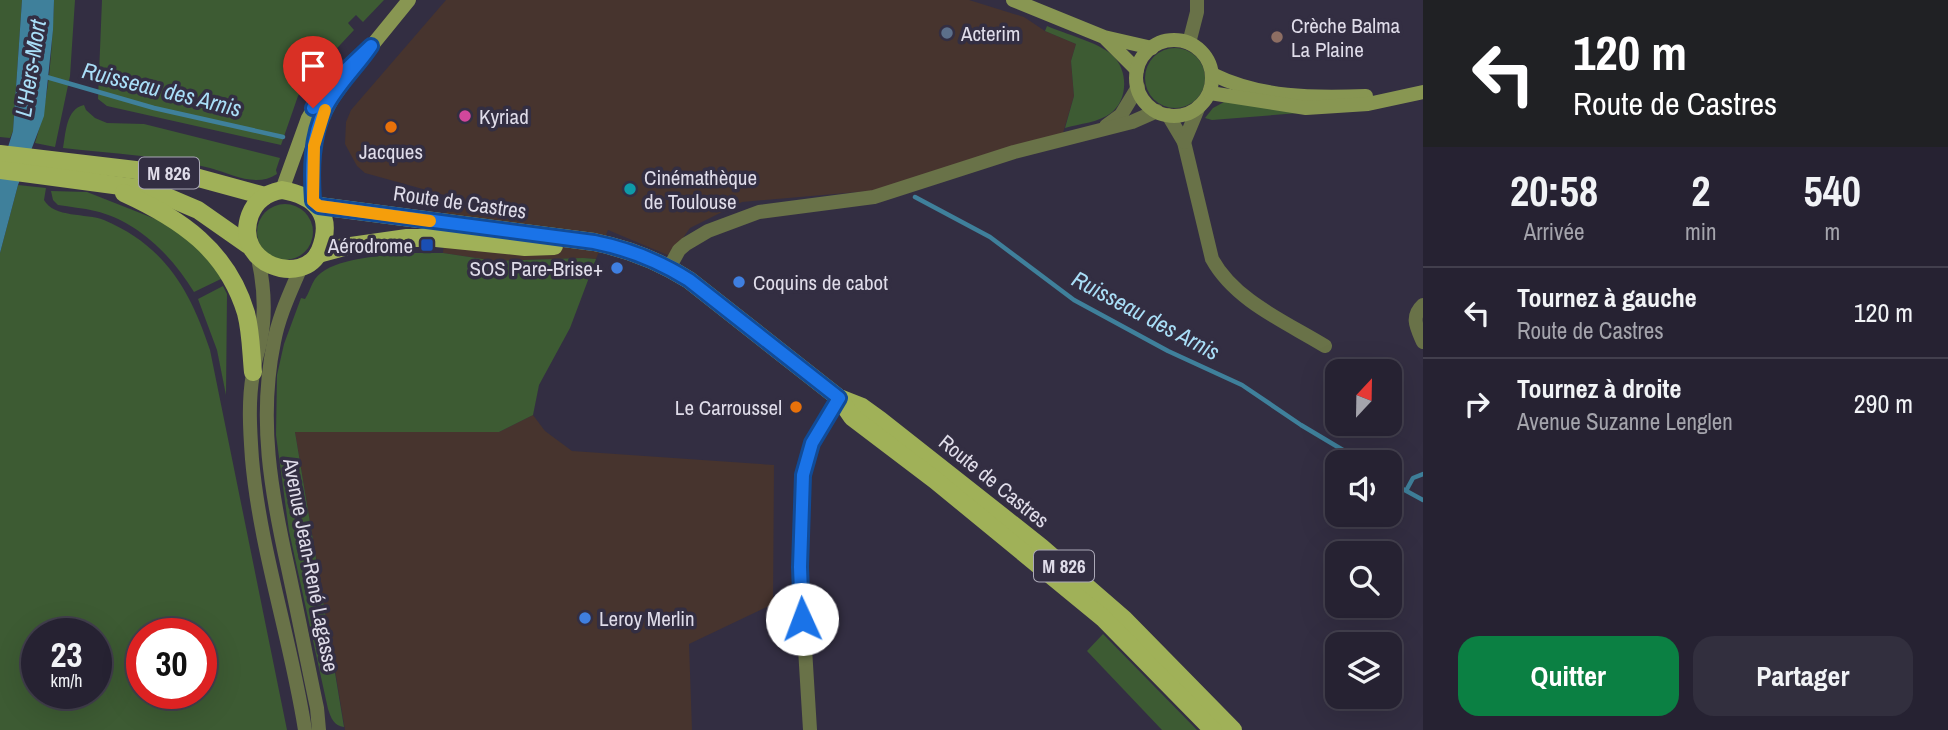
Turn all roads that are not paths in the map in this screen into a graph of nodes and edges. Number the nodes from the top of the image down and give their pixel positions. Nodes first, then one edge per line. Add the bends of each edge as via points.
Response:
1 (409, 0) edge
2 (1013, 0) edge
3 (1197, 0) edge
4 (1104, 37) junction
5 (1189, 43) junction
6 (371, 46) junction
7 (1152, 48) junction
8 (1137, 70) junction
9 (1212, 74) junction
10 (1138, 87) junction
11 (1423, 91) edge
12 (1210, 93) junction
13 (1199, 106) junction
14 (1163, 113) junction
15 (1102, 129) junction
16 (1184, 142) junction
17 (0, 153) edge
18 (0, 170) edge
19 (105, 184) junction
20 (274, 193) junction
21 (316, 204) junction
22 (594, 242) junction
23 (253, 251) junction
24 (318, 254) junction
25 (300, 267) junction
26 (670, 268) junction
27 (1423, 305) edge
28 (1423, 342) edge
29 (1325, 346) dead end
30 (253, 372) junction
31 (839, 398) junction
32 (305, 730) edge
33 (319, 730) edge
34 (810, 730) edge
35 (1213, 730) edge
36 (1233, 730) edge

1 - 6 street
2 - 4 street
3 - 5 street
4 - 7 street
4 - 8 street
5 - 7 street via 1171,40
5 - 9 street via 1205,55
6 - 20 street via 313,108
6 - 21 street via 326,107 319,124 314,146
7 - 8 street
8 - 10 street
9 - 11 street via 1253,89 1306,97
9 - 12 street
10 - 14 street via 1143,99
10 - 15 street via 1121,114
11 - 12 street via 1368,104 1306,108
12 - 13 street
13 - 14 street via 1181,115
13 - 16 street
14 - 15 street
14 - 16 street
15 - 26 street via 874,197 759,212 734,220 686,244
16 - 29 street via 1218,270 1239,292
17 - 20 main road, M 826 via 195,177
18 - 19 main road, M 826
19 - 23 main road, M 826 via 169,196 198,210
19 - 30 main road via 175,219 217,258 246,313
20 - 21 main road via 295,193
20 - 23 main road via 253,208 247,223
21 - 22 main road, Route de Castres / M 826
21 - 24 main road via 324,216
22 - 24 main road, Route de Castres / M 826 via 525,247 407,238
22 - 26 main road, Route de Castres / M 826 via 632,251
23 - 25 main road via 271,266
23 - 30 street, Avenue Jean-René Lagasse via 262,278 263,311
24 - 25 main road
25 - 33 street, Avenue Jean-René Lagasse via 281,315 270,364 267,447
26 - 31 main road, Route de Castres / M 826
27 - 28 street via 1415,318
30 - 32 street, Avenue Jean-René Lagasse via 254,481
31 - 34 street via 812,443 803,475 800,567
31 - 35 main road, Route de Castres / M 826 via 852,417 1103,618
31 - 36 main road, Route de Castres / M 826 via 880,419 1060,563 1124,619

